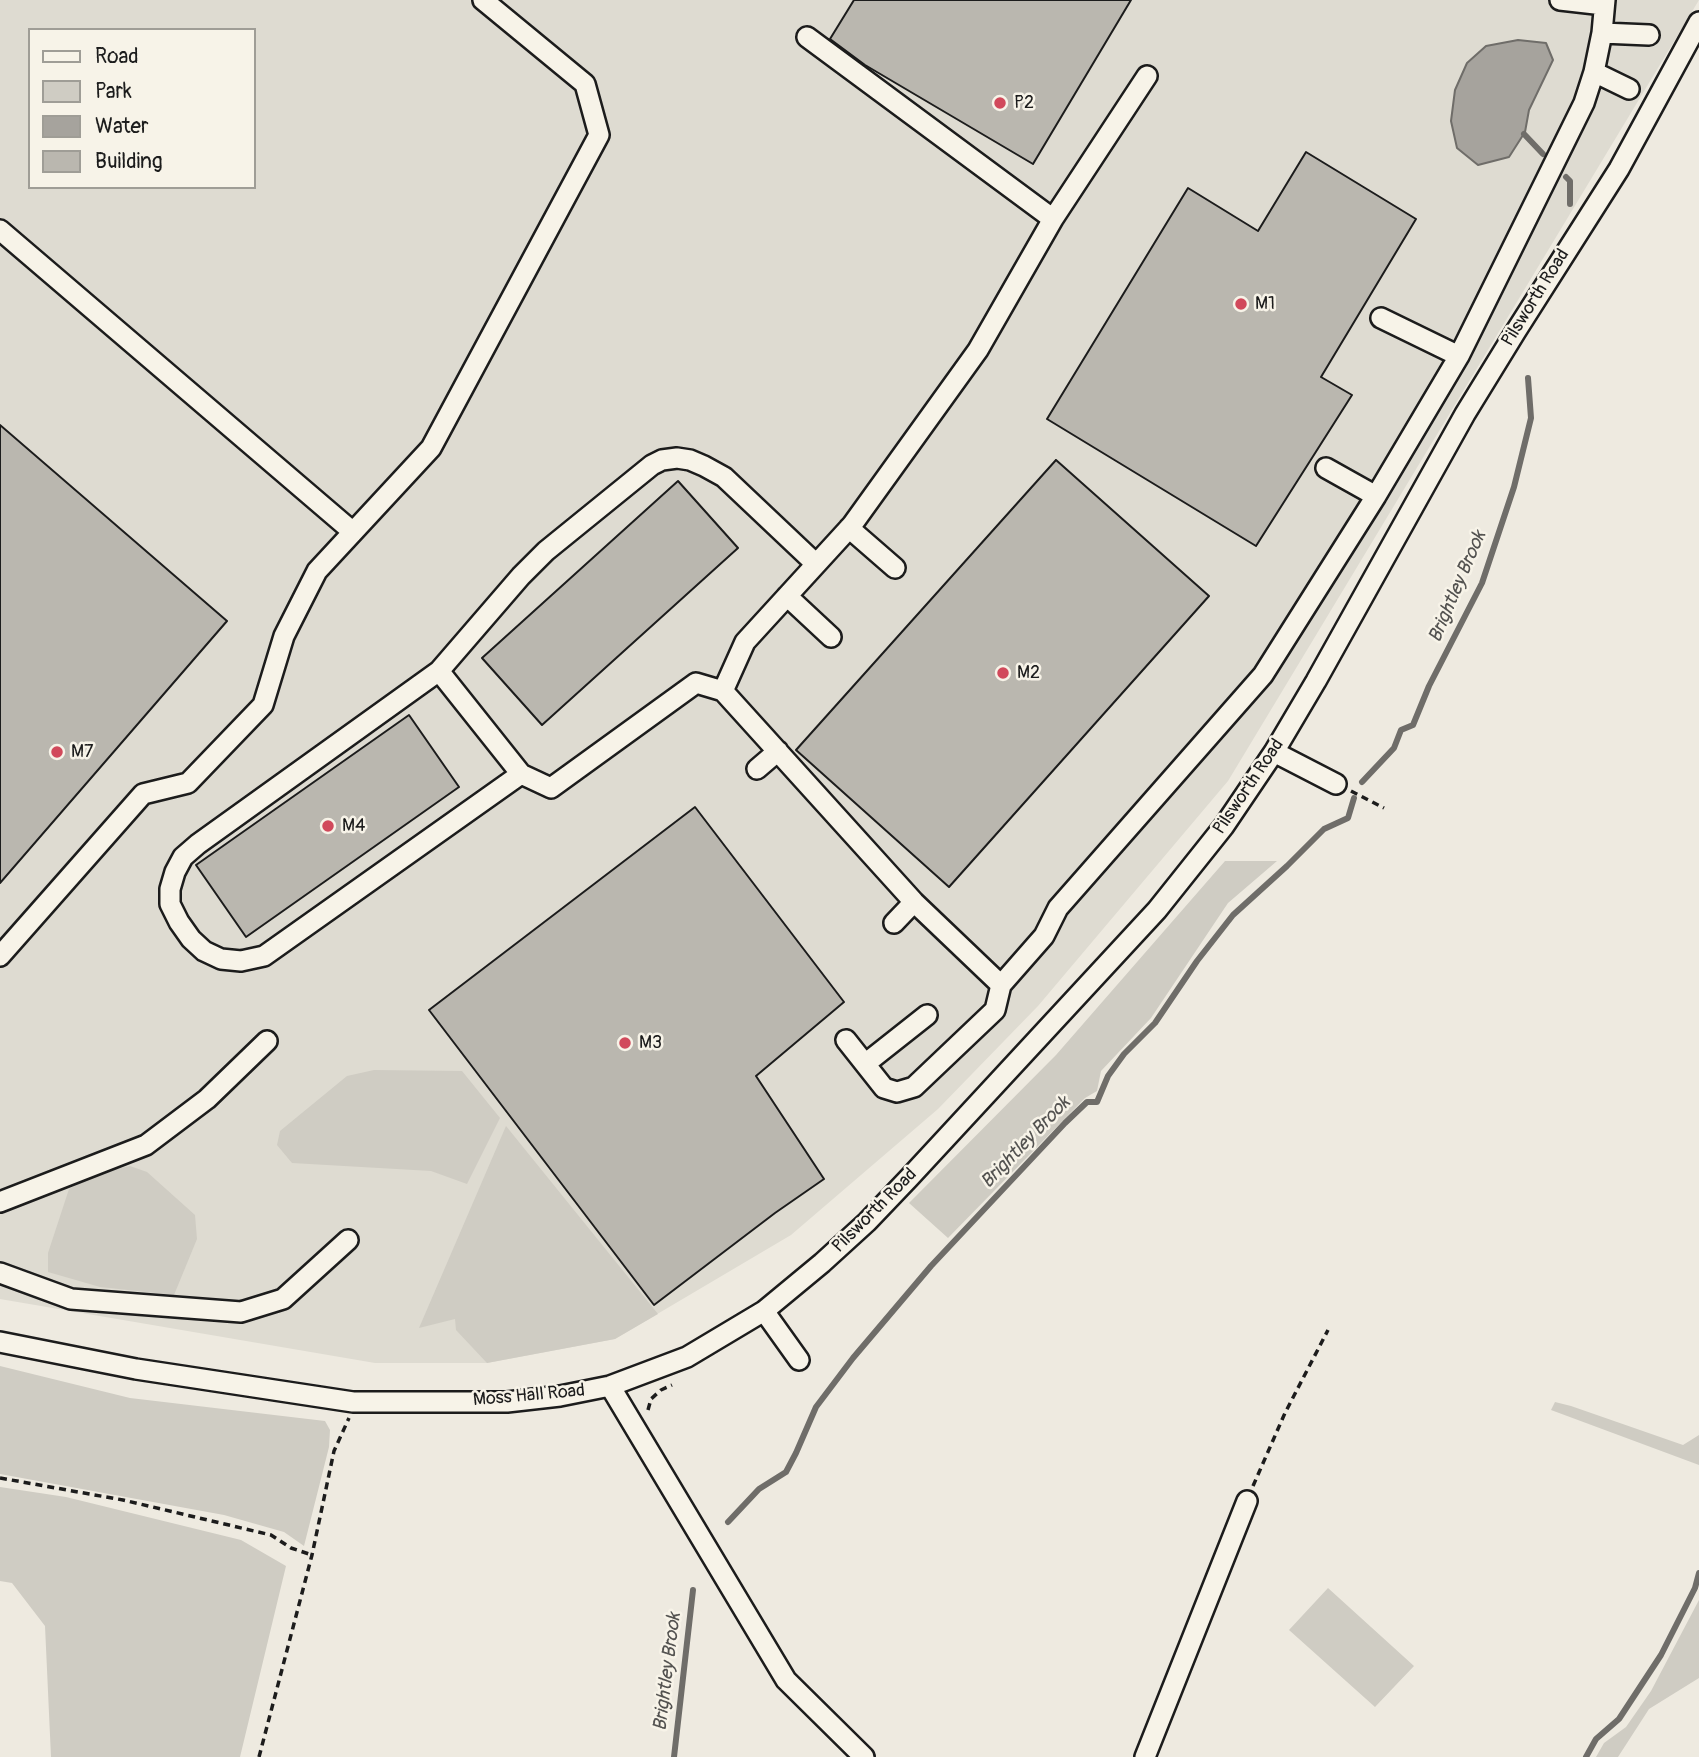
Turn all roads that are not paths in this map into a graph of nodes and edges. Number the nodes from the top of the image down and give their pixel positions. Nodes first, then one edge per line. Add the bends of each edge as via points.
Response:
1 (483, 0) edge
2 (1560, 0) edge
3 (1604, 2) edge
4 (1699, 22) edge
5 (1602, 33) junction
6 (1649, 35) dead end
7 (807, 37) dead end
8 (1594, 72) junction
9 (1147, 76) dead end
10 (1629, 89) dead end
11 (1053, 219) junction
12 (0, 230) edge
13 (1381, 318) dead end
14 (1459, 356) junction
15 (1326, 468) dead end
16 (1376, 496) junction
17 (849, 528) junction
18 (353, 532) junction
19 (816, 564) junction
20 (895, 568) dead end
21 (787, 596) junction
22 (831, 637) dead end
23 (439, 671) junction
24 (723, 691) junction
25 (778, 751) junction
26 (1274, 752) junction
27 (757, 769) dead end
28 (521, 774) junction
29 (1336, 784) road end
30 (914, 902) junction
31 (894, 923) dead end
32 (0, 956) edge
33 (1001, 985) junction
34 (927, 1015) dead end
35 (846, 1040) dead end
36 (267, 1041) dead end
37 (865, 1064) junction
38 (0, 1202) edge
39 (348, 1240) dead end
40 (0, 1273) edge
41 (764, 1311) junction
42 (0, 1342) edge
43 (799, 1360) dead end
44 (610, 1387) junction
45 (1247, 1501) road end
46 (864, 1757) edge
47 (1145, 1757) edge

1 - 18 street via 585,84 599,135 431,448
2 - 3 street
3 - 5 street
4 - 26 street, Pilsworth Road via 1619,169 1465,414
5 - 6 street
5 - 8 street
7 - 11 street
8 - 10 street
8 - 14 street via 1584,103
9 - 11 street
11 - 17 street via 978,350
12 - 18 street
13 - 14 street
14 - 16 street
15 - 16 street
16 - 33 street via 1263,675 1058,908 1044,936
17 - 19 street
17 - 20 street
18 - 32 street via 317,571 284,636 263,705 188,783 143,794
19 - 21 street
19 - 23 street via 724,477 691,460 662,460 546,551
21 - 22 street
21 - 24 street via 745,642
23 - 28 street
23 - 28 street via 183,857 170,889 170,904 191,939 221,959 264,956
24 - 25 street
24 - 28 street via 696,683 551,788
25 - 27 street
25 - 30 street
26 - 29 street
26 - 41 street, Pilsworth Road via 1224,826 1157,910 867,1222
30 - 31 street
30 - 33 street
33 - 37 street via 995,1010 914,1087 897,1092 884,1088
34 - 37 street
35 - 37 street
36 - 38 street via 207,1099 146,1145
39 - 40 street via 283,1299 241,1312 71,1299
41 - 43 street
41 - 44 street, Pilsworth Road via 687,1357
42 - 44 street, Moss Hall Road via 136,1370 353,1402 507,1402
44 - 46 street, Moss Hall Road via 786,1680
45 - 47 street

